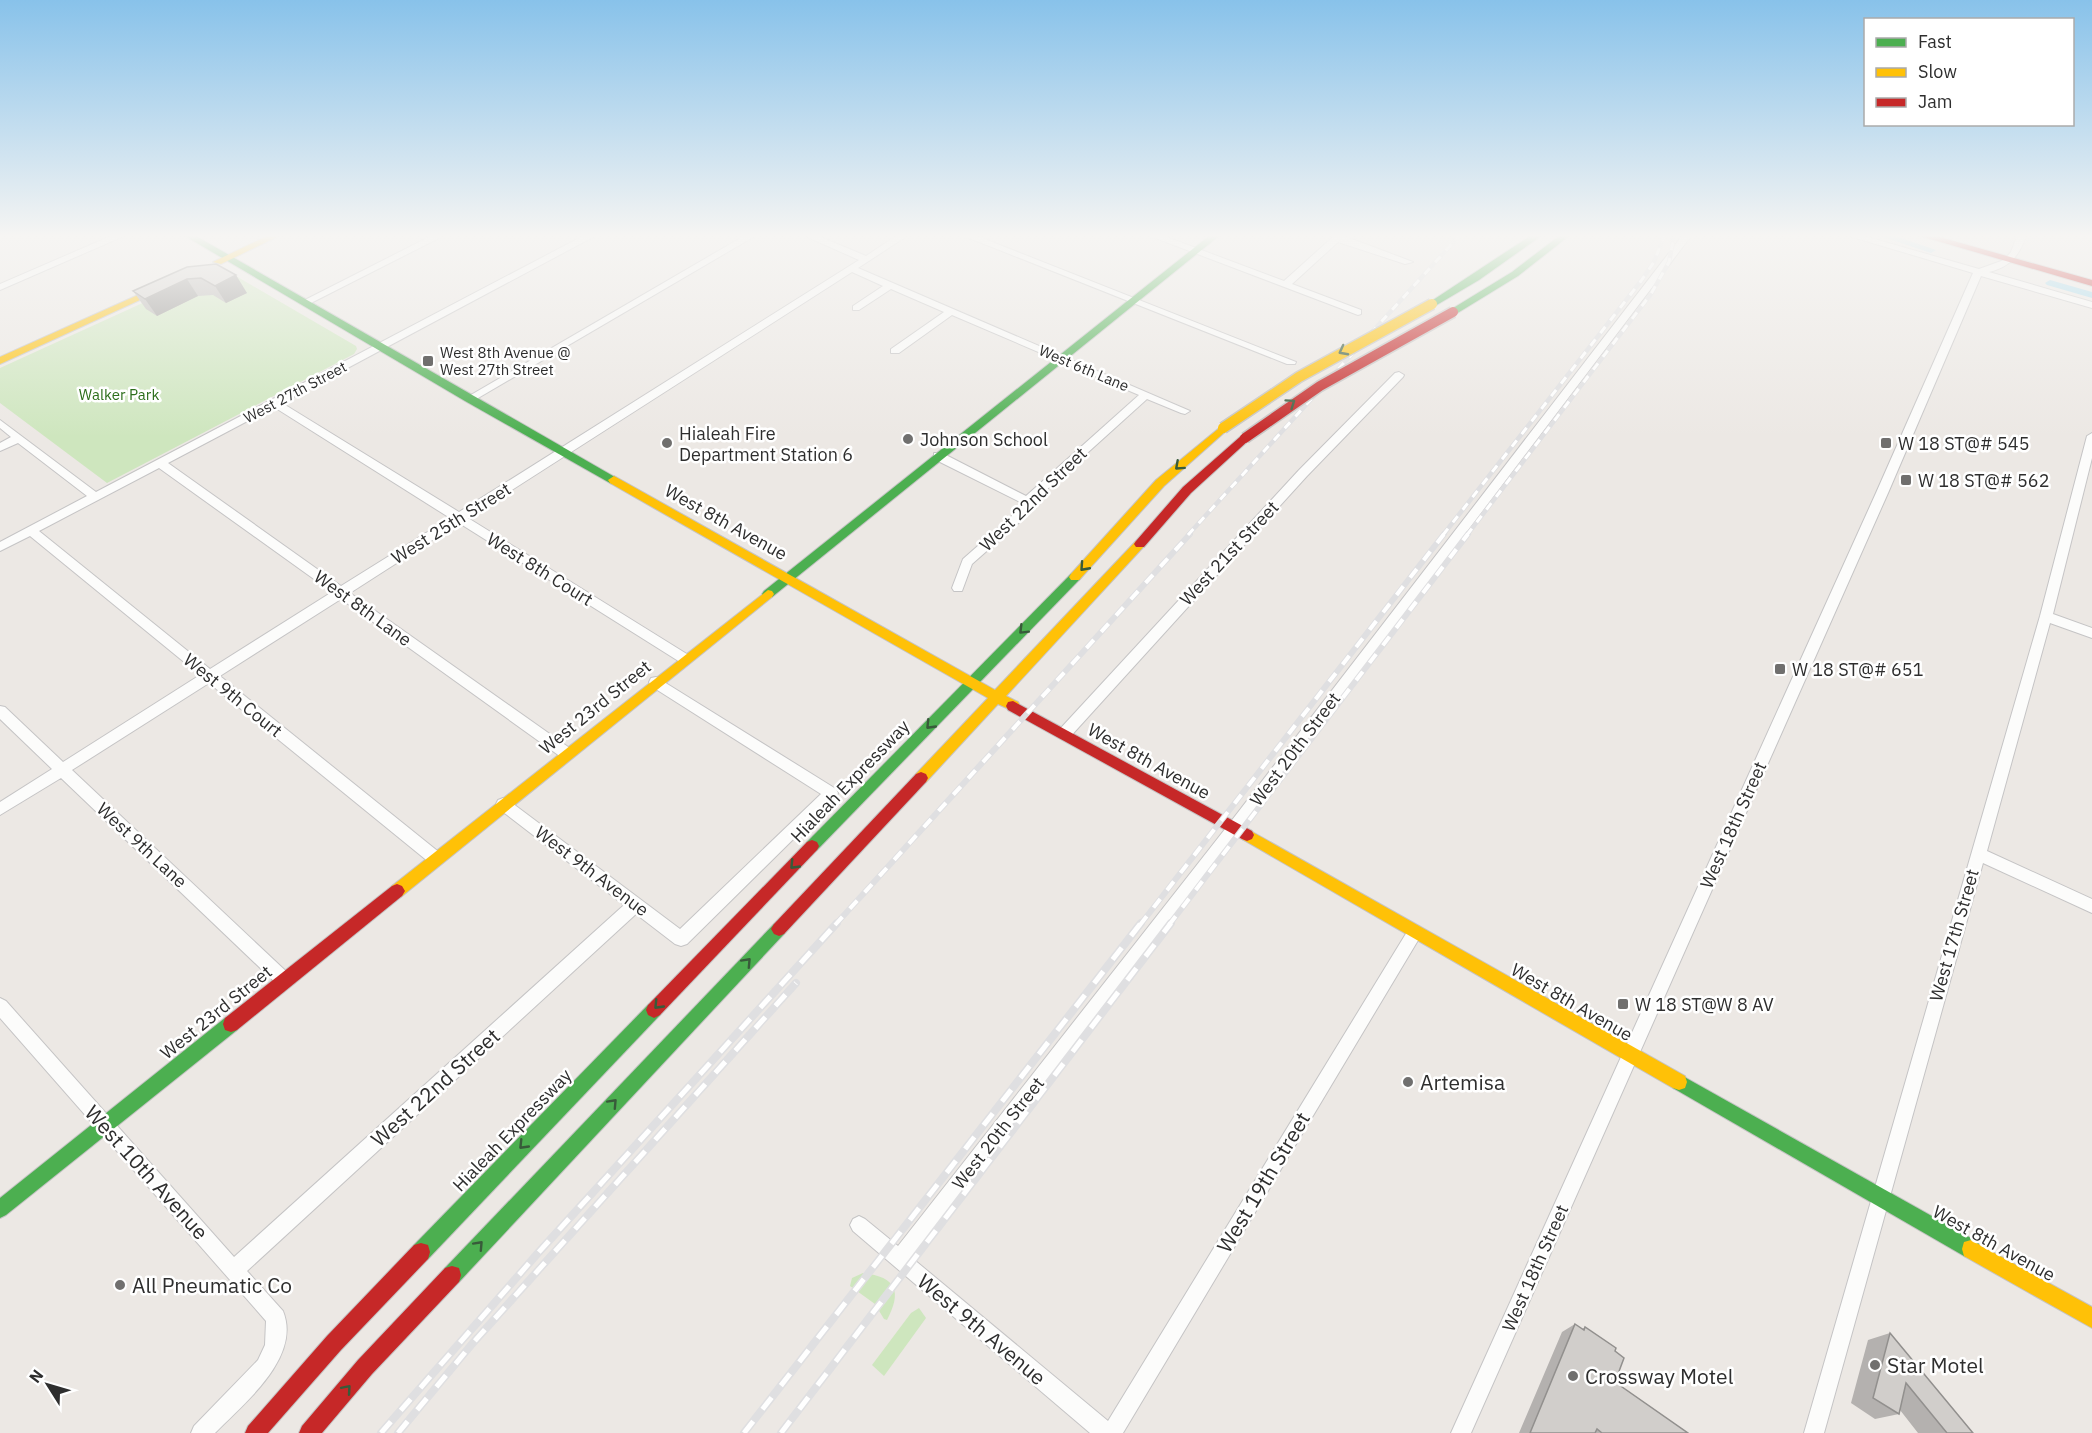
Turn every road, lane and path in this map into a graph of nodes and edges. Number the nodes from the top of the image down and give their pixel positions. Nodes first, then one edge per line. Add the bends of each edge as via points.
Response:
1 (129, 303) edge
2 (304, 303) edge
3 (464, 303) edge
4 (635, 303) edge
5 (799, 303) edge
6 (864, 303) edge
7 (932, 303) edge
8 (1132, 303) edge
9 (1139, 303) edge
10 (1333, 303) edge
11 (1434, 303) edge
12 (1468, 303) edge
13 (1637, 303) edge
14 (1965, 303) edge
15 (856, 308) dead end
16 (951, 311) junction
17 (1358, 312) dead end
18 (380, 347) junction
19 (895, 351) dead end
20 (1063, 358) junction
21 (0, 361) edge
22 (1291, 362) dead end
23 (1399, 375) dead end
24 (1146, 394) junction
25 (469, 399) junction
26 (274, 403) junction
27 (1185, 411) dead end
28 (0, 423) edge
29 (2092, 436) edge
30 (19, 438) junction
31 (0, 447) edge
32 (564, 452) junction
33 (938, 456) junction
34 (160, 463) junction
35 (95, 497) junction
36 (1027, 501) junction
37 (458, 518) junction
38 (31, 531) junction
39 (0, 547) edge
40 (788, 577) junction
41 (958, 588) dead end
42 (342, 593) junction
43 (2046, 616) junction
44 (2092, 633) edge
45 (684, 659) junction
46 (210, 676) junction
47 (656, 682) junction
48 (970, 683) junction
49 (998, 697) junction
50 (0, 711) edge
51 (1064, 734) junction
52 (566, 753) junction
53 (62, 770) junction
54 (503, 804) junction
55 (0, 809) edge
56 (1234, 828) junction
57 (1977, 853) junction
58 (435, 858) junction
59 (636, 904) junction
60 (2092, 906) edge
61 (1414, 932) junction
62 (284, 980) junction
63 (0, 1006) edge
64 (1630, 1056) junction
65 (105, 1125) junction
66 (1880, 1199) junction
67 (0, 1209) edge
68 (859, 1225) dead end
69 (900, 1259) junction
70 (234, 1270) junction
71 (2092, 1318) edge
72 (201, 1433) edge
73 (255, 1433) edge
74 (309, 1433) edge
75 (1106, 1433) edge
76 (1112, 1433) edge
77 (1461, 1433) edge
78 (1814, 1433) edge

1 - 21 street
2 - 18 street, West 8th Avenue
3 - 18 street, West 27th Street
4 - 25 street
5 - 32 street, West 25th Street
6 - 15 street
7 - 16 street, West 6th Lane
8 - 20 street, West 23rd Street
9 - 22 street
10 - 17 street
11 -> 48 street, Hialeah Expressway, bridge via 1327,359 1223,428 1160,483 1049,605
49 -> 12 street, bridge via 1187,490 1245,438 1327,380
13 - 56 street, West 20th Street
14 - 64 street, West 18th Street
16 - 19 street
16 - 20 street, West 6th Lane
18 - 25 street, West 8th Avenue
18 - 26 street, West 27th Street
20 - 24 street, West 6th Lane
20 - 33 street, West 23rd Street
23 - 51 street, West 21st Street via 1303,473
24 - 27 street, West 6th Lane
24 - 36 street, West 22nd Street
25 - 32 street, West 8th Avenue
26 - 34 street, West 27th Street
26 - 37 street, West 8th Court
28 - 30 street
29 - 43 street, West 17th Street
30 - 31 street
30 - 35 street
32 - 37 street, West 25th Street
32 - 40 street, West 8th Avenue
33 - 36 street
33 - 40 street, West 23rd Street
34 - 35 street, West 27th Street
34 - 42 street, West 8th Lane
35 - 38 street, West 27th Street
36 - 41 street, West 22nd Street via 1028,508 967,562
37 - 42 street, West 25th Street
37 - 45 street, West 8th Court
38 - 39 street, West 27th Street
38 - 46 street, West 9th Court
40 - 45 street, West 23rd Street
40 - 48 street, West 8th Avenue
42 - 46 street, West 25th Street
42 - 52 street, West 8th Lane
43 - 44 street
43 - 57 street, West 17th Street
45 - 47 street, West 23rd Street
46 - 53 street, West 25th Street
46 - 58 street, West 9th Court
47 - 52 street, West 23rd Street
47 - 59 street, West 9th Avenue via 831,793 681,939
48 - 49 street, West 8th Avenue
48 -> 73 street, Hialeah Expressway via 449,1221
49 - 51 street, West 8th Avenue
74 -> 49 street via 521,1199
50 - 53 street, West 9th Lane
51 - 56 street, West 8th Avenue
52 - 54 street, West 23rd Street
53 - 55 street, West 25th Street
53 - 62 street, West 9th Lane
54 - 58 street, West 23rd Street
54 - 59 street, West 9th Avenue
56 - 61 street, West 8th Avenue
56 - 69 street, West 20th Street
57 - 60 street
57 - 66 street, West 17th Street
58 - 62 street, West 23rd Street
59 - 70 street, West 22nd Street
61 - 64 street, West 8th Avenue
61 - 76 street, West 19th Street
62 - 65 street, West 23rd Street
63 - 65 street, West 10th Avenue
64 - 66 street, West 8th Avenue
64 - 77 street, West 18th Street
65 - 67 street, West 23rd Street
65 - 70 street, West 10th Avenue
66 - 71 street, West 8th Avenue
66 - 78 street, West 17th Street
68 - 69 street, West 9th Avenue
69 - 75 street, West 9th Avenue
70 - 72 street, West 10th Avenue via 276,1318 275,1346 265,1367

